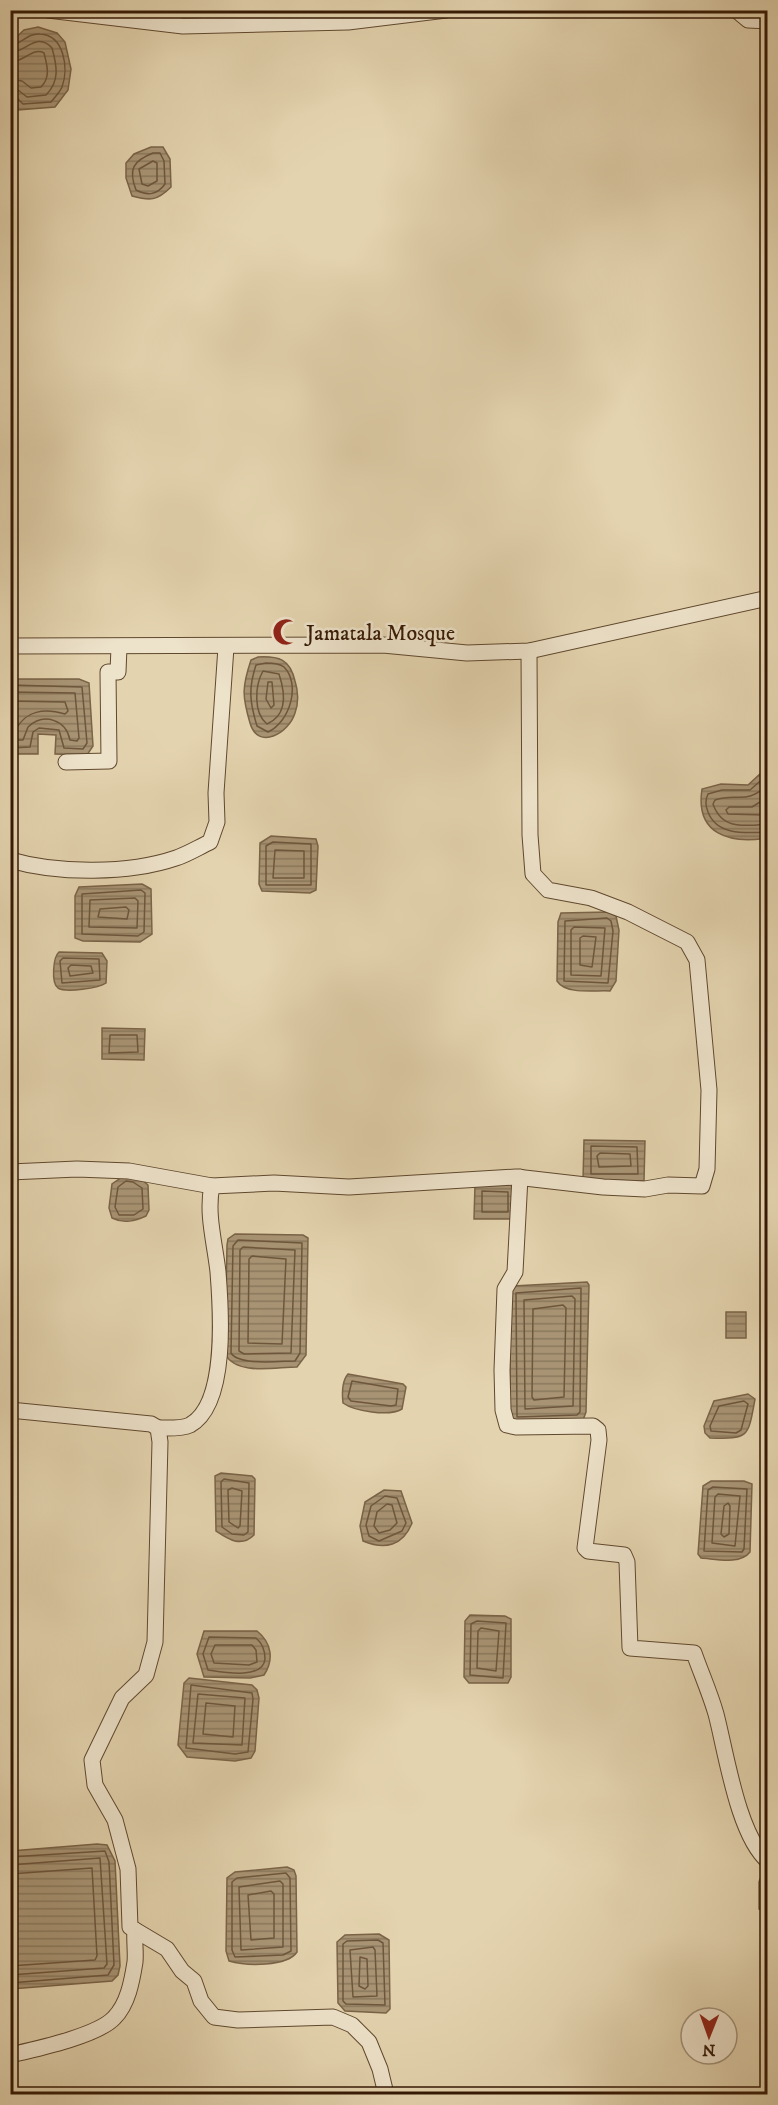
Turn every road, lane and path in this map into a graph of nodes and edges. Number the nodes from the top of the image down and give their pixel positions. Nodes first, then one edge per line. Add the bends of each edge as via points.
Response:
1 (48, 10) edge
2 (446, 10) edge
3 (736, 10) edge
4 (768, 21) edge
5 (768, 598) edge
6 (10, 646) edge
7 (119, 646) junction
8 (226, 646) junction
9 (529, 651) junction
10 (66, 762) dead end
11 (10, 861) edge
12 (10, 1172) edge
13 (520, 1177) junction
14 (212, 1185) junction
15 (10, 1410) edge
16 (158, 1428) junction
17 (768, 1861) edge
18 (135, 1930) junction
19 (10, 2055) edge
20 (386, 2094) edge

1 - 2 street via 183,26 348,22
3 - 4 street via 748,20
5 - 9 street
6 - 7 street
7 - 8 street
7 - 10 street via 118,672 108,672 109,761
8 - 9 street via 383,645 467,653
8 - 11 street via 217,822 210,842 159,863 88,871 69,872
9 - 13 street via 533,874 548,890 565,891 619,908 687,942 696,960 709,1090 707,1169 702,1186 603,1187
12 - 14 street via 129,1171
13 - 14 street via 349,1187
13 - 17 street via 515,1272 506,1289 502,1370 507,1425 593,1426 598,1430 585,1548 624,1555 630,1648 694,1653 715,1712 735,1797 759,1854
14 - 16 street via 209,1201 218,1274 220,1337 213,1394 202,1415 189,1426
15 - 16 street via 152,1424
16 - 18 street via 155,1642 146,1675 123,1698 92,1760 95,1785 115,1820 123,1848 128,1869 130,1927
18 - 19 street via 130,1986 124,2005 113,2019 79,2036
18 - 20 street via 166,1949 194,1982 201,2001 214,2017 333,2017 352,2025 369,2042

